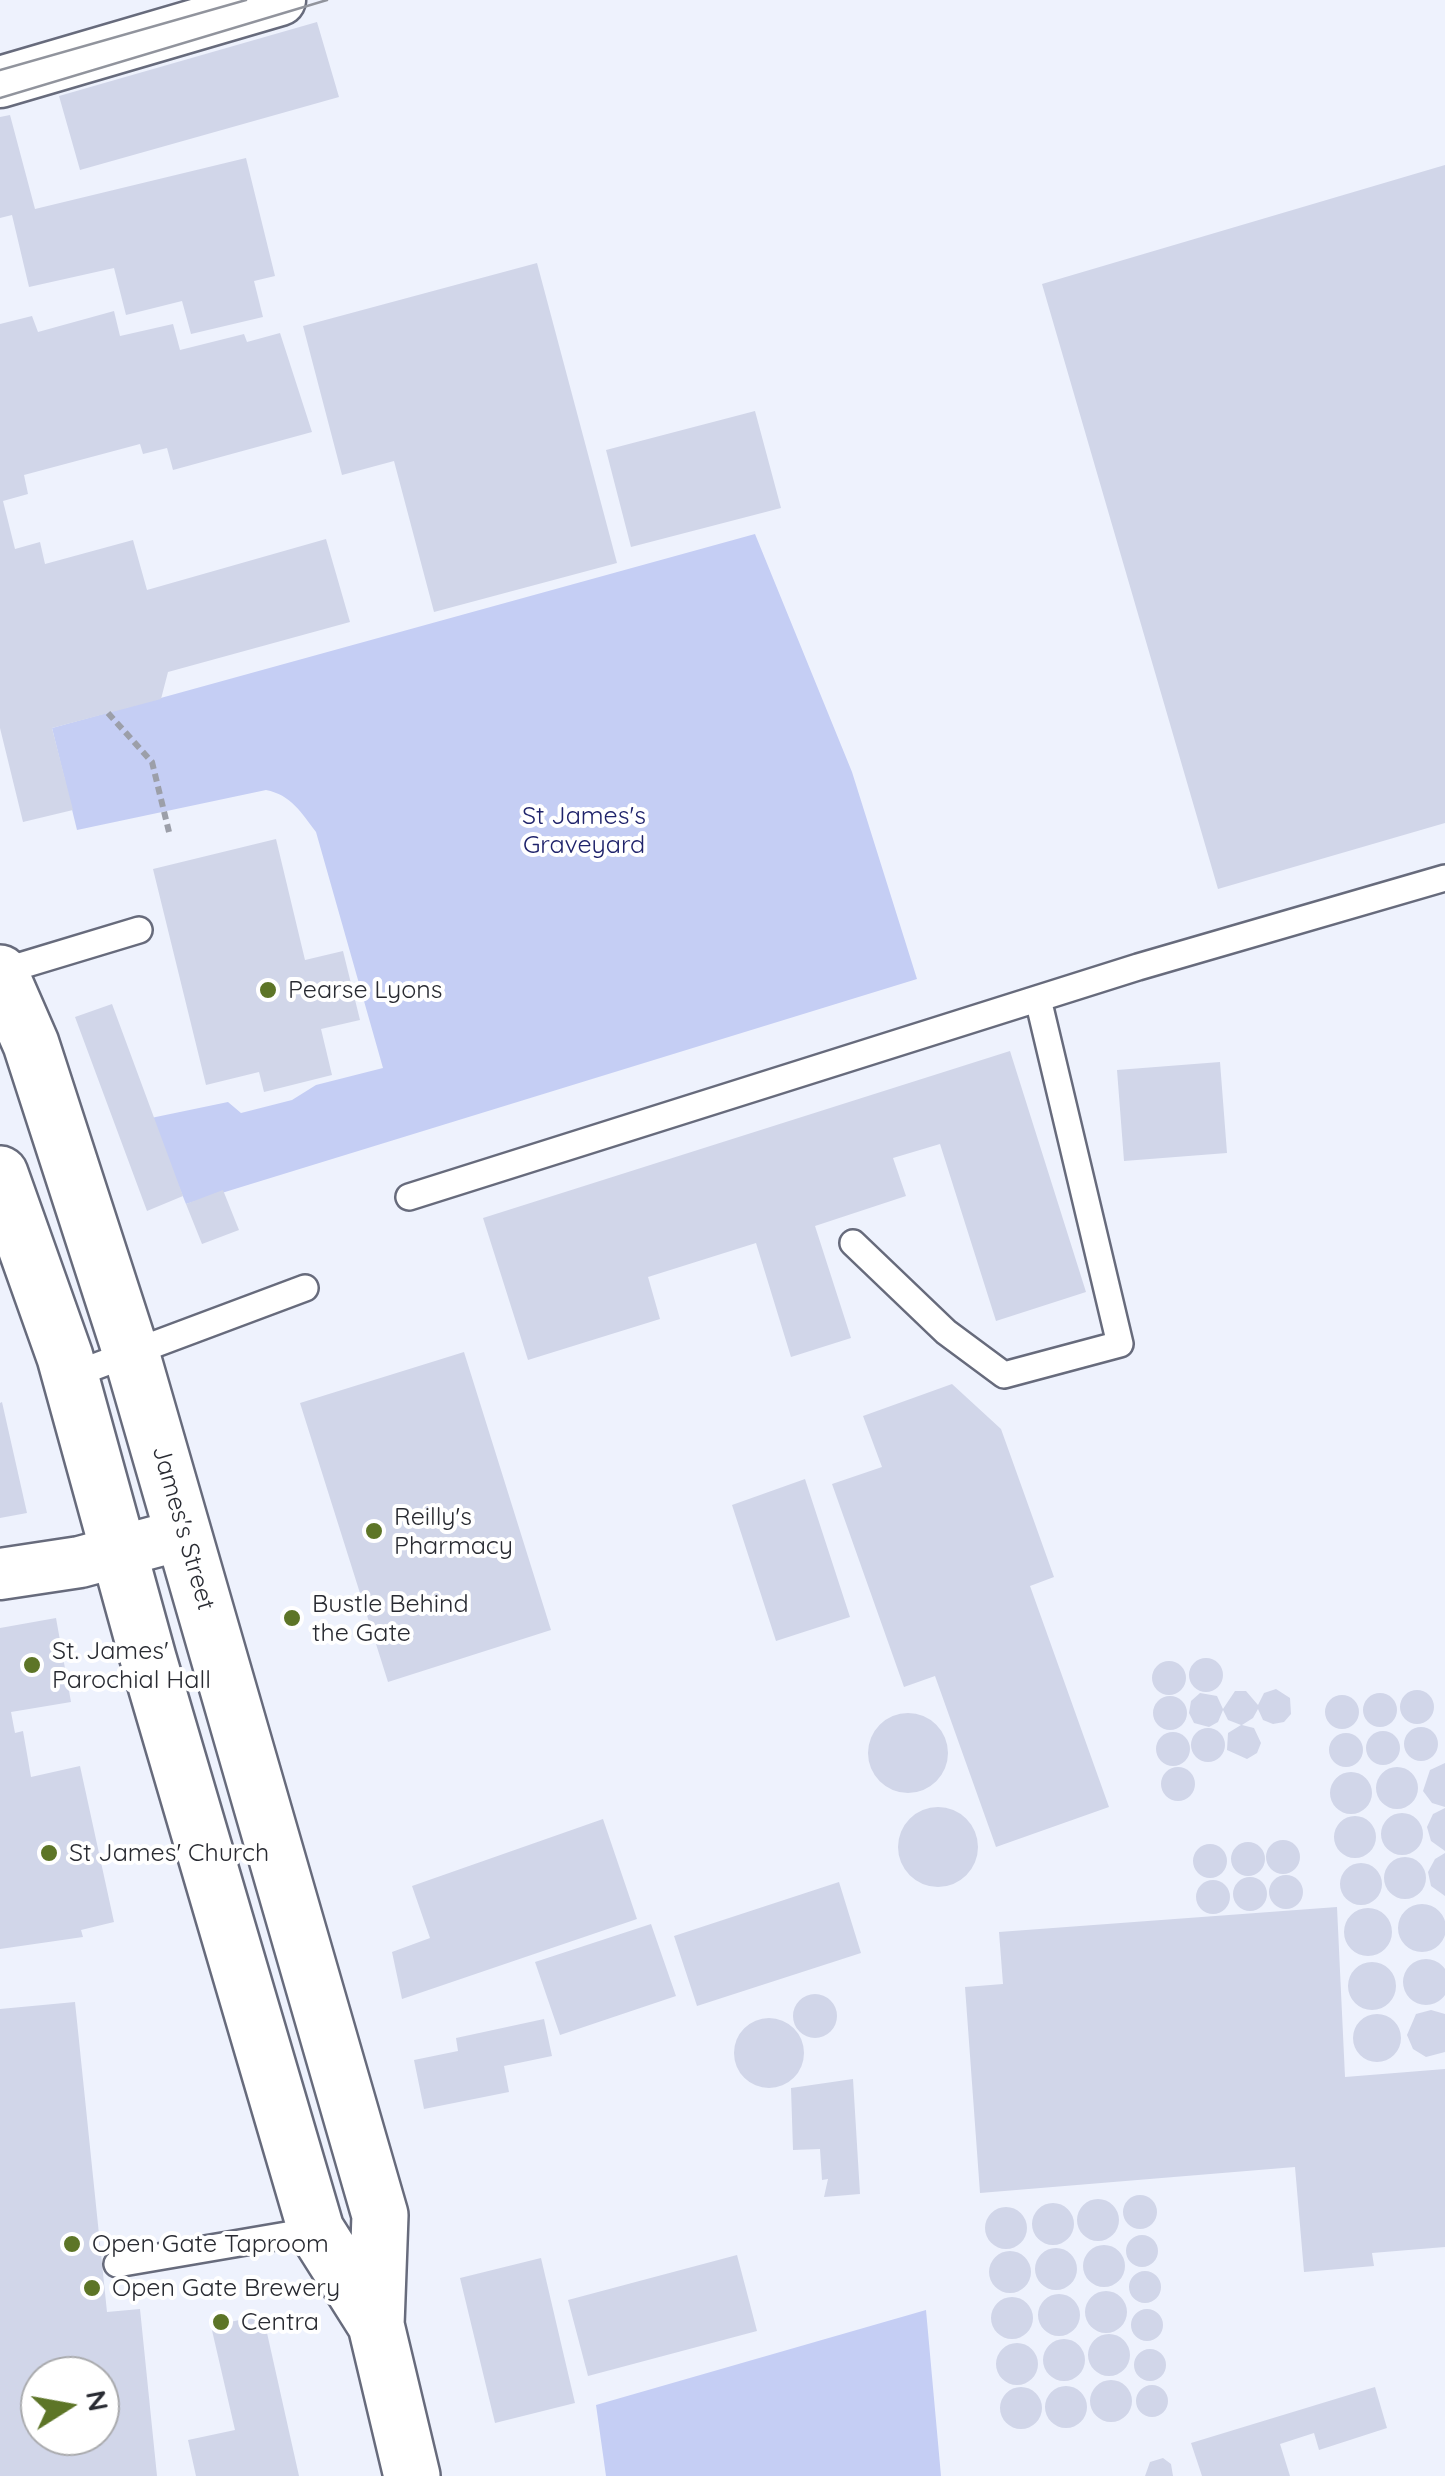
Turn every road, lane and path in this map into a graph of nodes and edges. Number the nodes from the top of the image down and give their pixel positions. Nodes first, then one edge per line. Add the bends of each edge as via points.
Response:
1 (280, 0) edge
2 (0, 82) edge
3 (108, 713) dead end
4 (169, 832) dead end
5 (1445, 878) edge
6 (139, 930) dead end
7 (0, 973) edge
8 (1038, 999) junction
9 (0, 1174) edge
10 (409, 1197) dead end
11 (853, 1243) dead end
12 (305, 1288) dead end
13 (132, 1356) junction
14 (70, 1376) junction
15 (184, 1534) junction
16 (118, 1553) junction
17 (0, 1574) edge
18 (316, 2230) junction
19 (118, 2264) dead end
20 (376, 2325) junction
21 (412, 2476) edge

1 - 2 street
3 - 4 path via 152,762
5 - 8 lane
6 - 7 lane
7 - 13 main road, James's Street via 31,1044
8 - 10 lane
8 - 11 lane via 1120,1344 1004,1375 946,1332
9 - 14 main road, James's Street
12 - 13 lane
13 - 14 lane
13 - 15 main road, James's Street
14 - 16 main road, James's Street
15 - 16 street
15 - 20 main road, James's Street via 380,2215
16 - 17 street
16 - 18 main road, James's Street
18 - 19 lane
18 - 20 main road, James's Street
20 - 21 main road, James's Street

